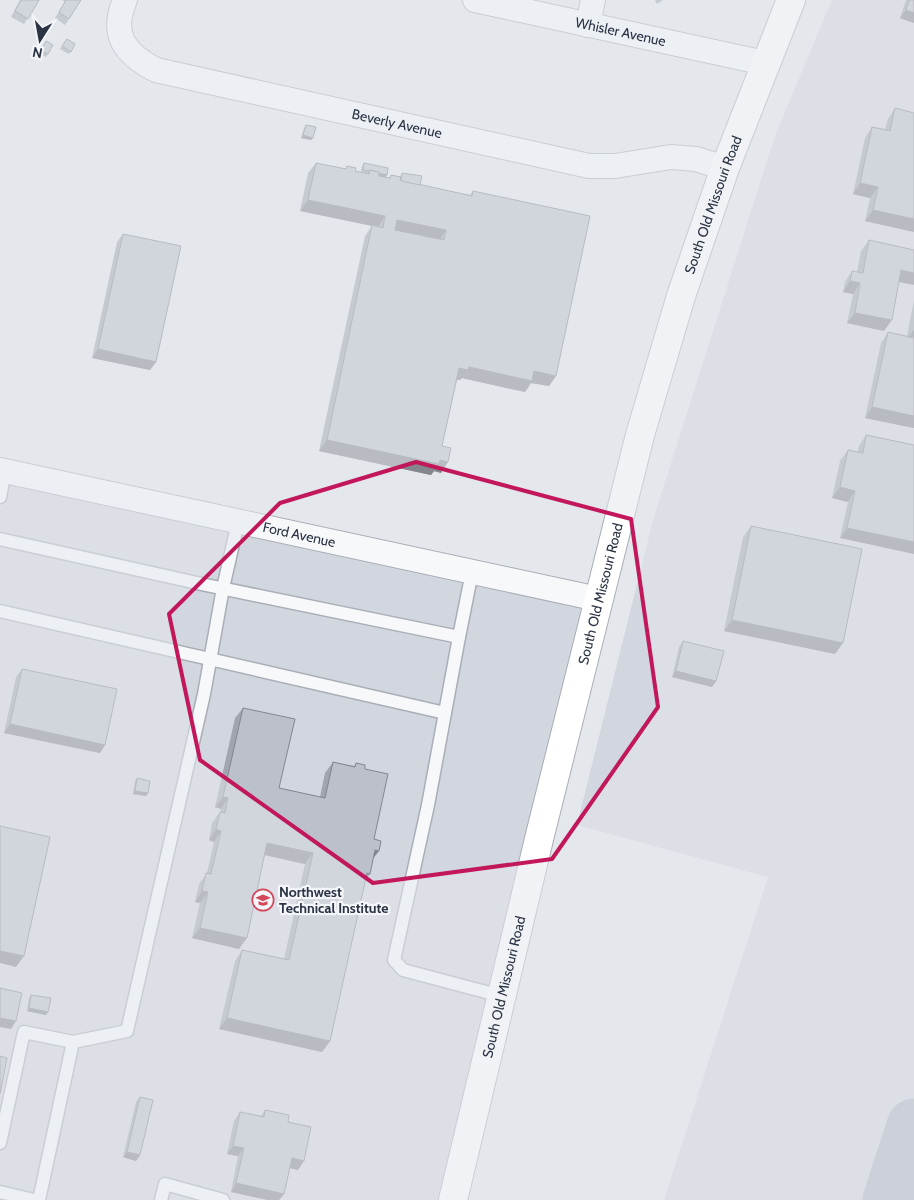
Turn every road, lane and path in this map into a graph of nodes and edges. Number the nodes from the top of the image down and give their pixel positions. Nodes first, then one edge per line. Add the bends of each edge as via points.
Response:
1 (125, 0) edge
2 (475, 0) edge
3 (593, 0) edge
4 (791, 0) edge
5 (588, 25) junction
6 (765, 63) junction
7 (725, 168) junction
8 (2, 471) edge
9 (0, 497) edge
10 (238, 522) junction
11 (0, 539) edge
12 (472, 572) junction
13 (223, 588) junction
14 (598, 599) junction
15 (0, 611) edge
16 (459, 637) junction
17 (210, 659) junction
18 (445, 713) junction
19 (502, 996) junction
20 (73, 1042) junction
21 (0, 1143) edge
22 (0, 1192) edge
23 (34, 1200) edge
24 (40, 1200) edge
25 (161, 1200) edge
26 (222, 1200) edge
27 (453, 1200) edge

1 - 7 street, Beverly Avenue via 119,22 124,46 138,60 156,70 589,166 615,166 671,156
2 - 5 street, Whisler Avenue
3 - 5 street
4 - 6 main road, South Old Missouri Road
5 - 6 street, Whisler Avenue
6 - 7 main road, South Old Missouri Road
7 - 14 main road, South Old Missouri Road via 661,364
8 - 9 lane
8 - 10 street, Ford Avenue
10 - 12 street, Ford Avenue
10 - 13 lane
11 - 13 lane
12 - 14 street, Ford Avenue
12 - 16 lane
13 - 16 lane
13 - 17 lane
14 - 19 main road, South Old Missouri Road
15 - 17 lane
16 - 18 lane
17 - 18 lane
17 - 20 lane via 127,1031
18 - 19 lane via 394,960 403,970
19 - 27 main road, South Old Missouri Road
20 - 21 lane via 24,1032
20 - 24 lane
22 - 23 lane
25 - 26 lane via 166,1184

